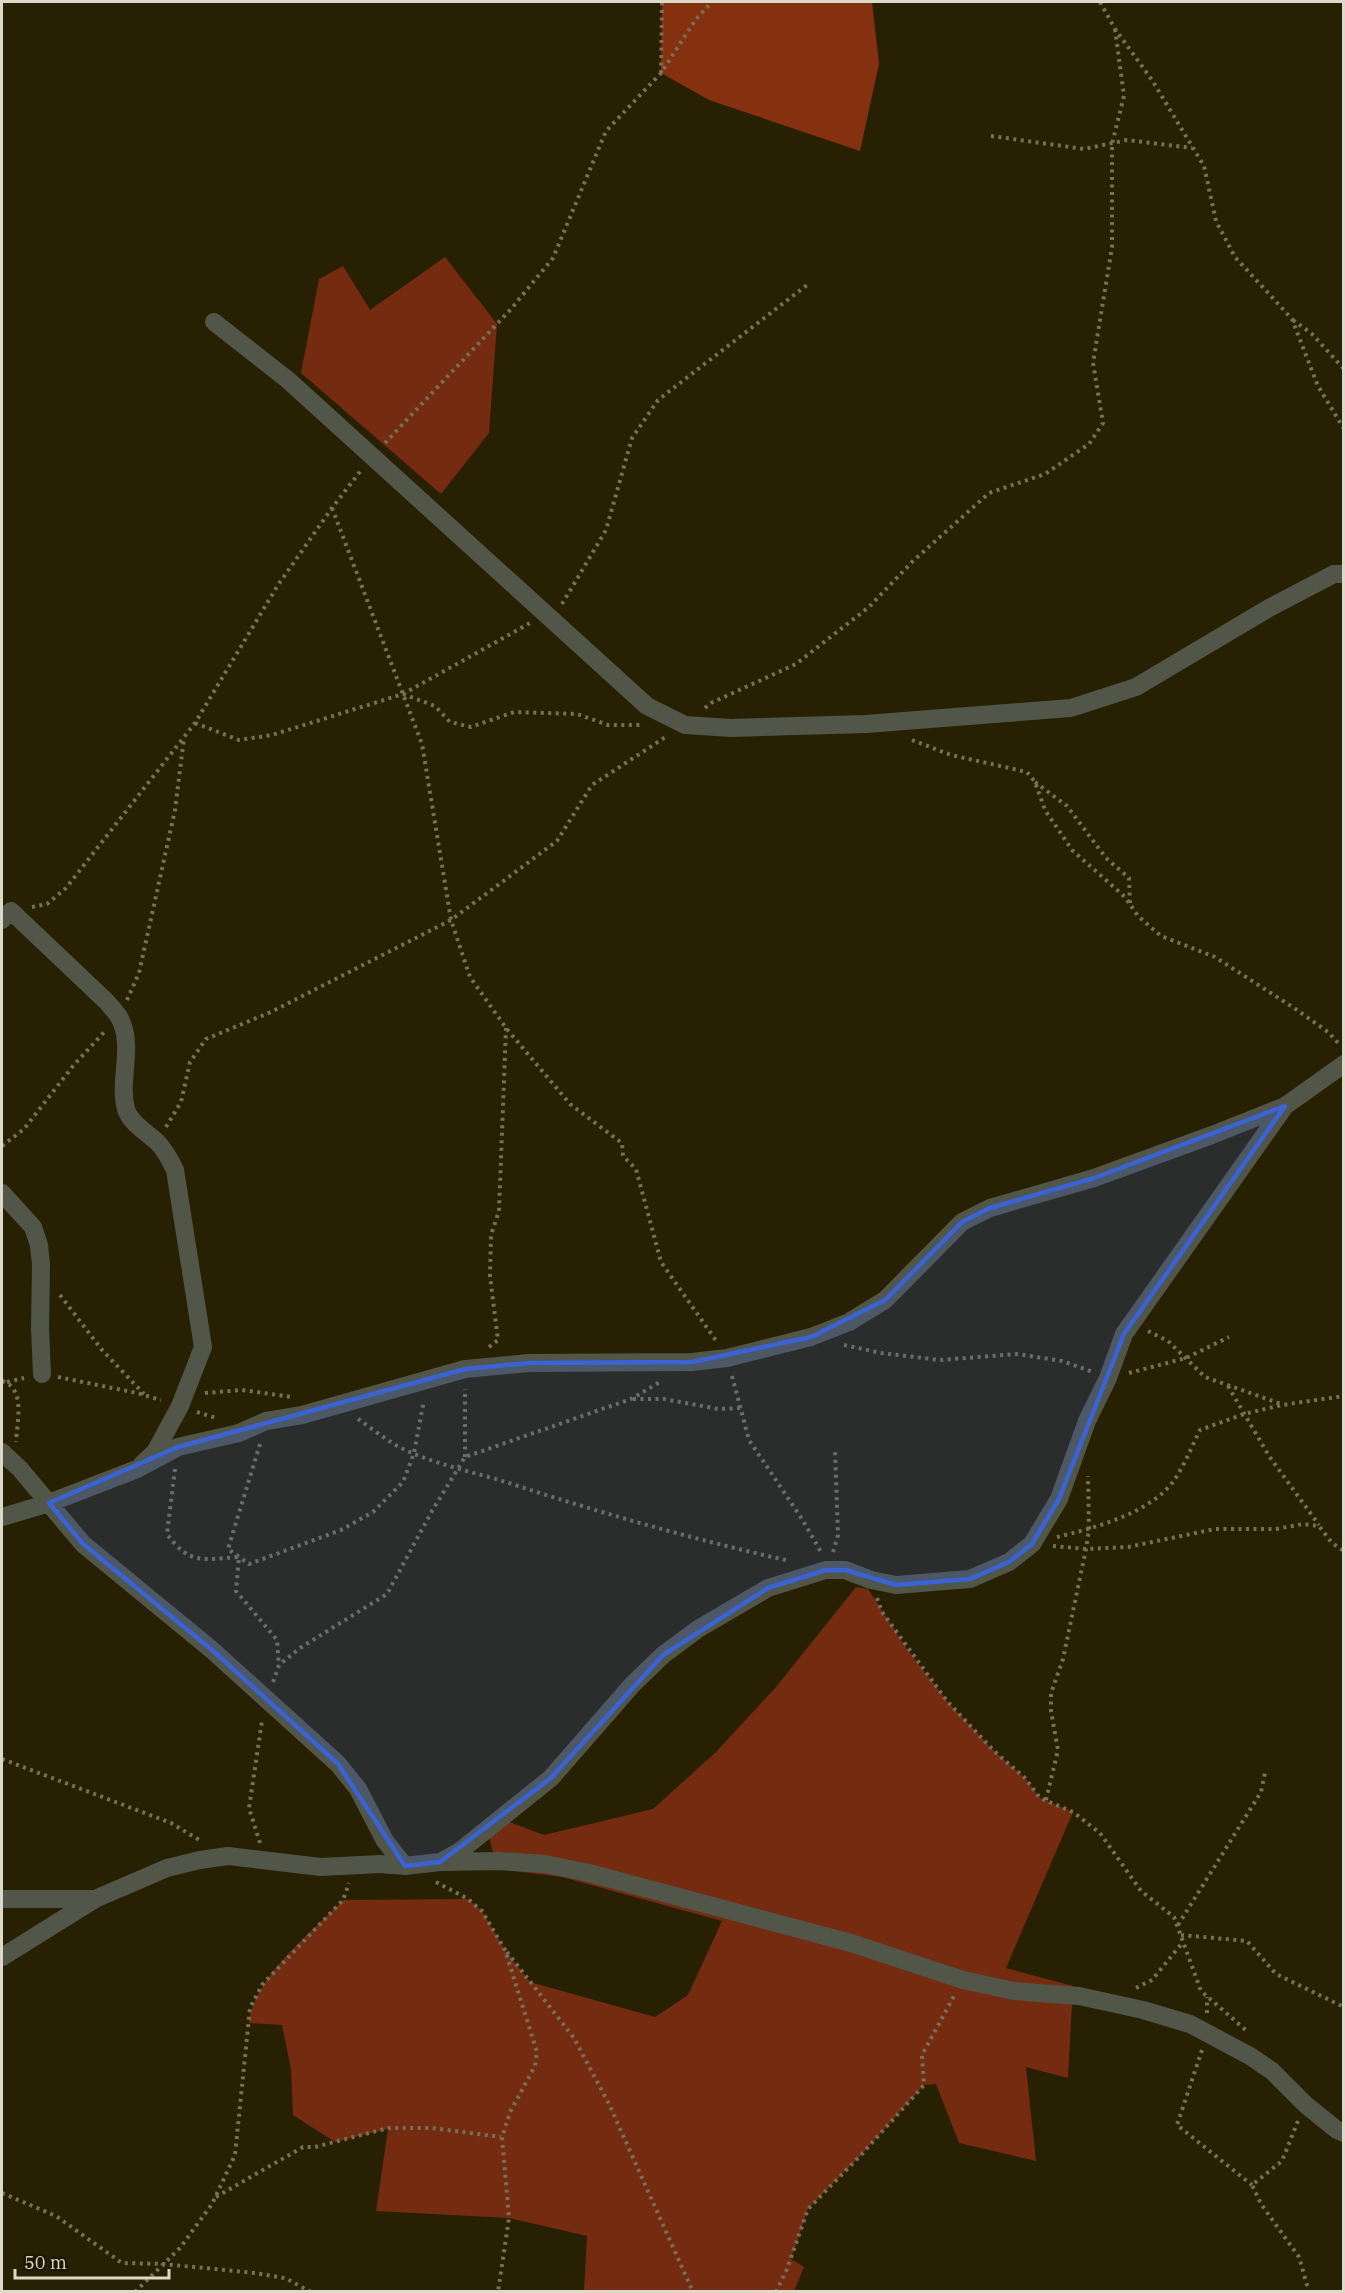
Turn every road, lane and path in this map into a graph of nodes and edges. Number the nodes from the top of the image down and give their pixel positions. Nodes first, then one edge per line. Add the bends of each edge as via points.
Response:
1 (662, 2) edge
2 (1100, 2) edge
3 (1115, 29) junction
4 (661, 73) dead end
5 (991, 136) dead end
6 (1112, 144) junction
7 (1193, 148) junction
8 (807, 285) dead end
9 (1292, 319) junction
10 (214, 322) dead end
11 (1344, 369) edge
12 (1344, 429) edge
13 (332, 508) dead end
14 (1344, 573) edge
15 (546, 614) junction
16 (403, 694) junction
17 (890, 722) junction
18 (195, 723) dead end
19 (652, 725) dead end
20 (685, 725) junction
21 (184, 738) dead end
22 (1035, 782) junction
23 (1130, 904) junction
24 (2, 920) edge
25 (451, 920) junction
26 (119, 1017) junction
27 (506, 1028) junction
28 (1344, 1048) edge
29 (1344, 1064) edge
30 (1285, 1106) junction
31 (158, 1143) junction
32 (2, 1146) edge
33 (2, 1193) edge
34 (59, 1293) dead end
35 (1132, 1324) junction
36 (1229, 1337) dead end
37 (841, 1344) dead end
38 (727, 1358) junction
39 (1186, 1358) junction
40 (465, 1369) junction
41 (42, 1374) junction
42 (1108, 1378) junction
43 (2, 1381) edge
44 (428, 1381) junction
45 (661, 1381) dead end
46 (7, 1382) junction
47 (1227, 1386) junction
48 (145, 1395) junction
49 (1344, 1396) edge
50 (294, 1397) dead end
51 (631, 1399) junction
52 (337, 1405) junction
53 (1281, 1405) junction
54 (180, 1406) junction
55 (742, 1408) junction
56 (1244, 1414) junction
57 (223, 1420) dead end
58 (266, 1421) junction
59 (178, 1447) junction
60 (834, 1450) dead end
61 (2, 1452) edge
62 (414, 1453) junction
63 (465, 1457) junction
64 (20, 1469) junction
65 (137, 1469) junction
66 (457, 1469) junction
67 (1088, 1469) dead end
68 (49, 1503) junction
69 (2, 1516) edge
70 (1319, 1526) junction
71 (1089, 1529) junction
72 (1032, 1544) junction
73 (1086, 1549) junction
74 (1344, 1551) edge
75 (239, 1557) junction
76 (791, 1561) dead end
77 (830, 1567) junction
78 (871, 1580) junction
79 (279, 1665) junction
80 (266, 1699) junction
81 (2, 1760) edge
82 (1265, 1773) dead end
83 (1046, 1801) junction
84 (211, 1844) dead end
85 (265, 1861) junction
86 (440, 1862) junction
87 (354, 1865) junction
88 (405, 1866) junction
89 (2, 1899) edge
90 (95, 1899) junction
91 (1177, 1926) junction
92 (1181, 1935) junction
93 (1184, 1942) junction
94 (505, 1950) junction
95 (2, 1957) edge
96 (963, 1980) junction
97 (1208, 1996) junction
98 (1108, 2001) junction
99 (1344, 2007) edge
100 (1207, 2035) junction
101 (1253, 2038) dead end
102 (1306, 2105) junction
103 (1344, 2133) edge
104 (502, 2137) junction
105 (1252, 2185) junction
106 (2, 2193) edge
107 (215, 2197) junction
108 (163, 2264) junction
109 (135, 2292) edge
110 (311, 2292) edge
111 (498, 2292) edge
112 (693, 2292) edge
113 (776, 2292) edge
114 (1309, 2292) edge

1 - 4 path
2 - 3 path
3 - 6 path via 1124,96
3 - 7 path
5 - 6 path via 1083,149
6 - 7 path via 1127,140
6 - 20 path via 1113,247 1093,363 1103,423 1089,444 1045,474 988,493 868,607 796,664 711,703
7 - 9 path via 1204,166 1216,221 1235,257
8 - 15 path via 658,400 632,438 606,530 563,604
9 - 11 path via 1312,334
9 - 12 path via 1318,386
10 - 15 street via 288,380
13 - 16 path
14 - 17 street via 1334,574 1269,608 1136,687 1104,698 1071,708
15 - 16 path
15 - 20 street via 647,706
16 - 18 path via 272,735 239,740
16 - 19 path via 435,706 450,722 471,727 514,712 577,714 608,725
16 - 25 path via 422,744
17 - 20 street via 731,728
17 - 22 path via 914,742 951,755 1027,772
20 - 25 path via 592,785 557,841
21 - 26 path via 175,810 139,973
22 - 23 path via 1045,810 1072,850
22 - 23 path via 1067,806 1106,858 1129,878
23 - 28 path via 1161,936 1215,957 1294,1008
24 - 26 street via 11,911
25 - 27 path via 470,977
25 - 31 path via 271,1012 206,1039 190,1062 181,1102
26 - 31 street via 124,1031 126,1111
26 - 32 path via 73,1066 24,1129
27 - 38 path via 570,1104 622,1143 623,1156 636,1169 661,1262
27 - 40 path via 499,1211 491,1235 490,1276 498,1340
29 - 30 street
30 - 35 street
30 - 38 street via 1094,1178 990,1209 962,1222 885,1300 849,1322 811,1337
31 - 54 street via 175,1170 203,1347
33 - 41 street via 33,1227 39,1245
34 - 48 path via 102,1350
35 - 39 path via 1168,1341
35 - 42 street via 1124,1334
36 - 39 path
37 - 42 path via 940,1360 1017,1354 1062,1361
38 - 40 street via 692,1362 529,1363
38 - 55 path
39 - 42 path
39 - 47 path via 1205,1377
40 - 44 street
40 - 63 path
41 - 46 path
41 - 48 path
42 - 72 street via 1087,1421 1059,1499
43 - 46 path
44 - 52 street
44 - 62 path
45 - 51 path
46 - 64 path via 18,1400 16,1455
47 - 53 path
47 - 56 path
48 - 54 path
49 - 53 path
50 - 54 path via 242,1390 207,1392
51 - 55 path
51 - 63 path
52 - 58 street
52 - 62 path
53 - 56 path
54 - 57 path
54 - 65 street via 155,1452
55 - 77 path via 749,1440
56 - 70 path
56 - 71 path via 1200,1430 1174,1481 1144,1508
58 - 59 street via 239,1433
58 - 75 path via 228,1549
59 - 65 street
59 - 75 path via 167,1534 176,1547 195,1559
60 - 77 path via 838,1534
61 - 64 street
62 - 66 path
62 - 75 path via 403,1482 373,1512 341,1530 249,1564
63 - 66 path
64 - 68 street
65 - 68 street
66 - 76 path via 700,1541
66 - 79 path via 387,1594
67 - 71 path
68 - 69 street
68 - 80 street via 83,1544
70 - 73 path via 1215,1529 1128,1547
70 - 74 path
71 - 72 path
71 - 73 path
72 - 73 path
72 - 78 street via 1009,1562 970,1580 896,1585
73 - 83 path via 1063,1659 1051,1693 1058,1750
75 - 79 path via 236,1591 277,1640
77 - 78 street
77 - 86 street via 768,1588 698,1629 663,1655 551,1778 460,1851
78 - 83 path via 882,1612 946,1701
79 - 80 path
80 - 85 path via 249,1808
80 - 88 street via 350,1777 385,1841
81 - 84 path via 171,1823
82 - 91 path via 1261,1792
83 - 91 path via 1073,1812 1100,1833 1141,1891 1174,1917
85 - 87 street via 321,1867
85 - 90 street via 228,1856 200,1860 166,1868
86 - 88 street
86 - 96 street via 545,1864 589,1873 851,1943
87 - 88 street
87 - 107 path via 343,1900 262,1984 250,2008 235,2155
88 - 94 path via 468,1899 482,1911
89 - 90 street
90 - 95 street
91 - 92 path
92 - 93 path
92 - 99 path via 1247,1941 1276,1974
93 - 97 path via 1202,1991
93 - 98 path via 1152,1980
94 - 104 path via 537,2052 535,2066 510,2112
94 - 112 path via 574,2038 609,2104
96 - 98 street via 1014,1991 1080,1995
96 - 113 path via 922,2055 924,2085 808,2209
97 - 100 path
97 - 101 path
98 - 100 street via 1190,2024
100 - 102 street via 1272,2071
100 - 105 path via 1177,2125
102 - 103 street
102 - 105 path via 1282,2161
104 - 107 path via 432,2128 388,2128 303,2147
104 - 111 path via 509,2218
105 - 114 path via 1299,2257
106 - 108 path via 56,2216 122,2263
107 - 108 path via 180,2248
108 - 109 path
108 - 110 path via 285,2278

